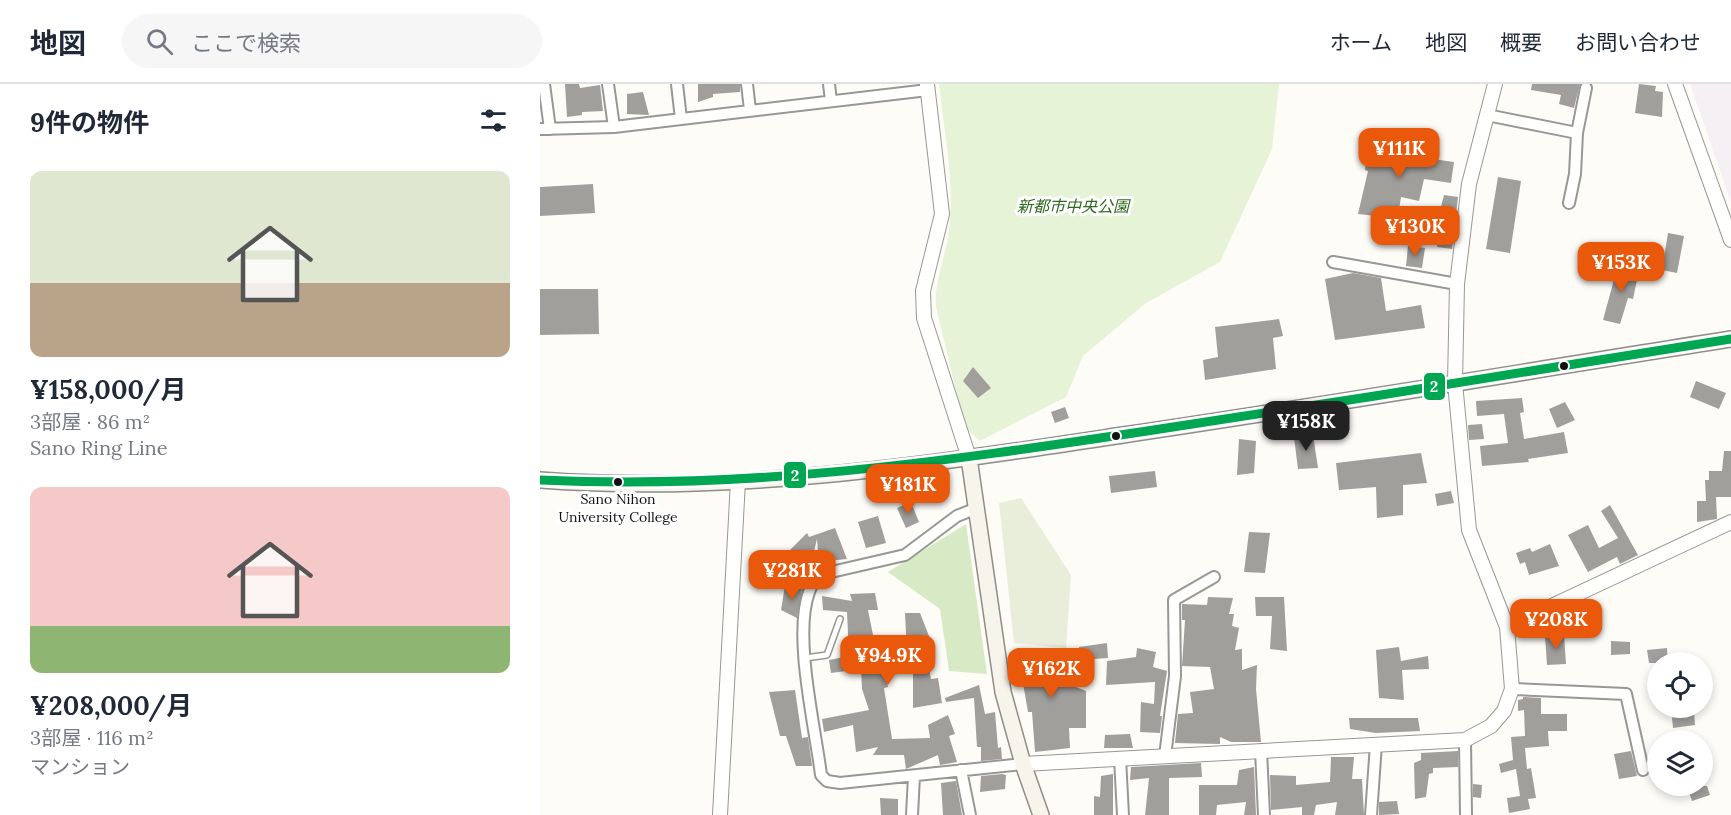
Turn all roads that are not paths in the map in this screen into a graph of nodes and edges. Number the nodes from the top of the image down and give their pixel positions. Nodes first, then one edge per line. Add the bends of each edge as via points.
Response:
1 (544, 84) edge
2 (608, 84) edge
3 (677, 84) edge
4 (747, 84) edge
5 (829, 84) edge
6 (1495, 84) edge
7 (1676, 84) edge
8 (928, 87) edge
9 (1586, 88) dead end
10 (831, 101) junction
11 (750, 110) junction
12 (1487, 115) junction
13 (681, 119) junction
14 (614, 128) junction
15 (545, 129) edge
16 (1577, 133) junction
17 (1569, 203) dead end
18 (1731, 240) edge
19 (1333, 262) dead end
20 (1457, 284) junction
21 (1731, 339) edge
22 (1455, 383) junction
23 (969, 458) junction
24 (540, 480) edge
25 (738, 481) junction
26 (977, 508) junction
27 (1731, 522) edge
28 (1214, 577) dead end
29 (840, 619) dead end
30 (1507, 627) junction
31 (805, 658) junction
32 (1512, 689) junction
33 (1465, 740) junction
34 (1376, 744) junction
35 (1261, 750) junction
36 (1165, 756) junction
37 (1120, 758) junction
38 (1023, 764) junction
39 (961, 770) junction
40 (1642, 770) dead end
41 (914, 776) junction
42 (720, 815) edge
43 (912, 815) edge
44 (970, 815) edge
45 (1041, 815) edge
46 (1123, 815) edge
47 (1264, 815) edge
48 (1371, 815) edge
49 (1466, 815) edge

1 - 15 street
2 - 14 street
3 - 13 street
4 - 11 street
5 - 10 street
6 - 12 street
7 - 18 street
8 - 10 street
8 - 23 street via 942,214 923,291 924,318
9 - 16 street
10 - 11 street
11 - 13 street
12 - 16 street
12 - 20 street via 1468,184
13 - 14 street
14 - 15 street
16 - 17 street
19 - 20 street
20 - 22 street
21 - 22 main road
22 - 23 main road
22 - 30 street via 1470,530
23 - 25 main road
23 - 26 main road
24 - 25 main road via 668,484
25 - 42 street
26 - 31 street via 957,516 905,555 827,573 816,580 805,607
26 - 38 main road via 999,670
27 - 30 street
28 - 36 street via 1174,600 1175,676
29 - 31 lane via 827,655
30 - 32 street
31 - 41 street via 821,775 827,781 840,783
32 - 33 street via 1504,711 1491,726
32 - 40 street via 1626,694
33 - 34 street
33 - 49 street
34 - 35 street
34 - 48 street
35 - 36 street
35 - 47 street
36 - 37 street
37 - 38 street
37 - 46 street
38 - 39 street
38 - 45 main road
39 - 41 street
39 - 44 street
41 - 43 street

